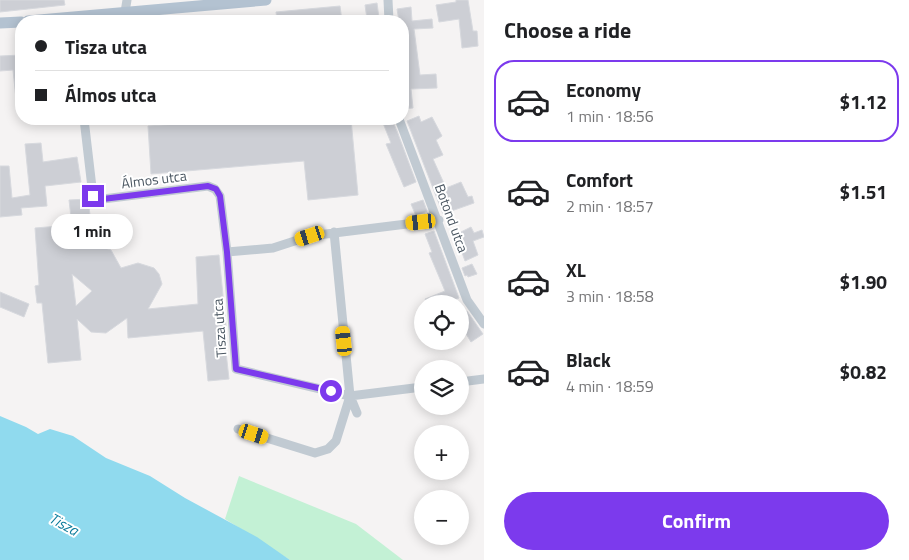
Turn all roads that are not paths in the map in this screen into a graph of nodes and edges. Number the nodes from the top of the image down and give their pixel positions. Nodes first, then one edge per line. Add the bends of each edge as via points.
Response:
1 (128, 0) edge
2 (266, 0) edge
3 (388, 0) edge
4 (124, 12) junction
5 (103, 15) edge
6 (389, 15) edge
7 (15, 22) edge
8 (0, 23) edge
9 (85, 125) edge
10 (401, 125) edge
11 (208, 186) joint
12 (438, 220) junction
13 (334, 232) junction
14 (227, 252) junction
15 (484, 324) edge
16 (484, 379) edge
17 (469, 381) edge
18 (414, 388) edge
19 (350, 396) junction
20 (357, 413) dead end
21 (238, 428) dead end

1 - 4 street
2 - 4 main road
3 - 6 street
4 - 5 main road
7 - 8 main road
9 - 11 street, Álmos utca via 93,196 103,199
10 - 12 street, Botond utca
11 - 14 street, Tisza utca via 216,189 220,196
12 - 13 street
12 - 15 street, Botond utca via 467,300
13 - 14 street via 273,248
13 - 19 street
14 - 19 street, Tisza utca via 236,369
16 - 17 street
18 - 19 street
19 - 20 street
19 - 21 street via 336,441 328,449 315,453

